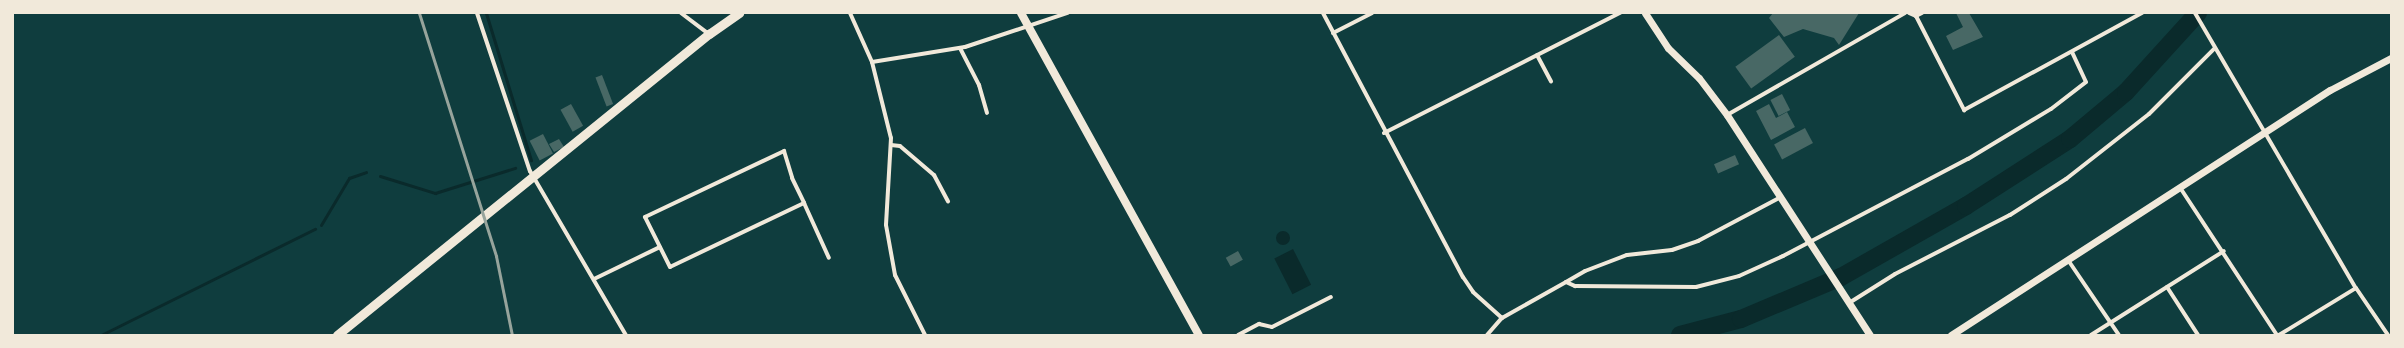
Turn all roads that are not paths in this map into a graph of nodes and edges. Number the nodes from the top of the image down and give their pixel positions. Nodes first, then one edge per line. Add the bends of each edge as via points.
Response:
1 (477, 13) edge
2 (682, 13) edge
3 (739, 13) edge
4 (850, 13) edge
5 (1021, 13) edge
6 (1066, 13) edge
7 (1323, 13) edge
8 (1372, 13) edge
9 (1620, 13) edge
10 (1645, 13) edge
11 (1906, 13) edge
12 (1909, 13) edge
13 (1922, 13) edge
14 (2142, 13) edge
15 (2195, 13) edge
16 (1916, 16) junction
17 (1028, 26) junction
18 (1333, 33) junction
19 (709, 34) junction
20 (960, 48) junction
21 (2214, 49) junction
22 (2072, 52) junction
23 (1537, 55) junction
24 (2391, 58) edge
25 (872, 62) junction
26 (1551, 81) dead end
27 (987, 114) dead end
28 (1727, 115) junction
29 (1384, 133) junction
30 (2265, 134) junction
31 (891, 145) junction
32 (535, 177) junction
33 (2181, 189) junction
34 (1781, 196) junction
35 (948, 201) dead end
36 (804, 203) junction
37 (1811, 241) junction
38 (660, 247) junction
39 (2224, 251) junction
40 (829, 258) dead end
41 (2068, 260) junction
42 (594, 279) junction
43 (1566, 282) junction
44 (2167, 286) junction
45 (2356, 288) junction
46 (1331, 297) dead end
47 (1848, 304) junction
48 (1502, 318) junction
49 (2111, 323) junction
50 (624, 334) edge
51 (337, 335) edge
52 (925, 335) edge
53 (1199, 335) edge
54 (1238, 335) edge
55 (1486, 335) edge
56 (1870, 335) edge
57 (1951, 335) edge
58 (2092, 335) edge
59 (2119, 335) edge
60 (2198, 335) edge
61 (2278, 335) edge
62 (2388, 335) edge

1 - 32 street
2 - 19 street
3 - 19 main road
4 - 25 street
5 - 17 main road
6 - 17 street
7 - 18 street
8 - 18 street
9 - 23 street
10 - 28 street via 1668,48 1699,78
11 - 28 street
12 - 16 street
13 - 16 street
14 - 22 street
15 - 21 street
16 - 22 street via 1964,110
17 - 20 street
17 - 53 main road
18 - 29 street
19 - 32 main road
20 - 25 street
20 - 27 street via 979,85
21 - 30 street
21 - 47 street via 2148,114 2066,178 2010,215 1895,274
22 - 37 street via 2086,82 2051,109 1968,159
23 - 26 street
23 - 29 street
24 - 30 street via 2330,90
25 - 31 street
28 - 34 street
29 - 48 street via 1473,292
30 - 33 street
30 - 45 street
31 - 35 street via 900,146 934,175
31 - 52 street via 886,225 895,275
32 - 42 street
32 - 51 main road
33 - 39 street
33 - 41 street
34 - 37 street
34 - 43 street via 1698,241 1672,250 1627,256 1585,271
36 - 38 street via 670,267
36 - 38 street via 784,151 645,217
36 - 40 street
37 - 43 street via 1739,276 1696,287 1575,286
37 - 47 street
38 - 42 street
39 - 44 street
39 - 61 street
41 - 49 street
41 - 57 street
42 - 50 street
43 - 48 street
44 - 49 street
44 - 60 street
45 - 61 street
45 - 62 street
46 - 54 street via 1272,327 1259,324
47 - 56 street
48 - 55 street
49 - 58 street
49 - 59 street

